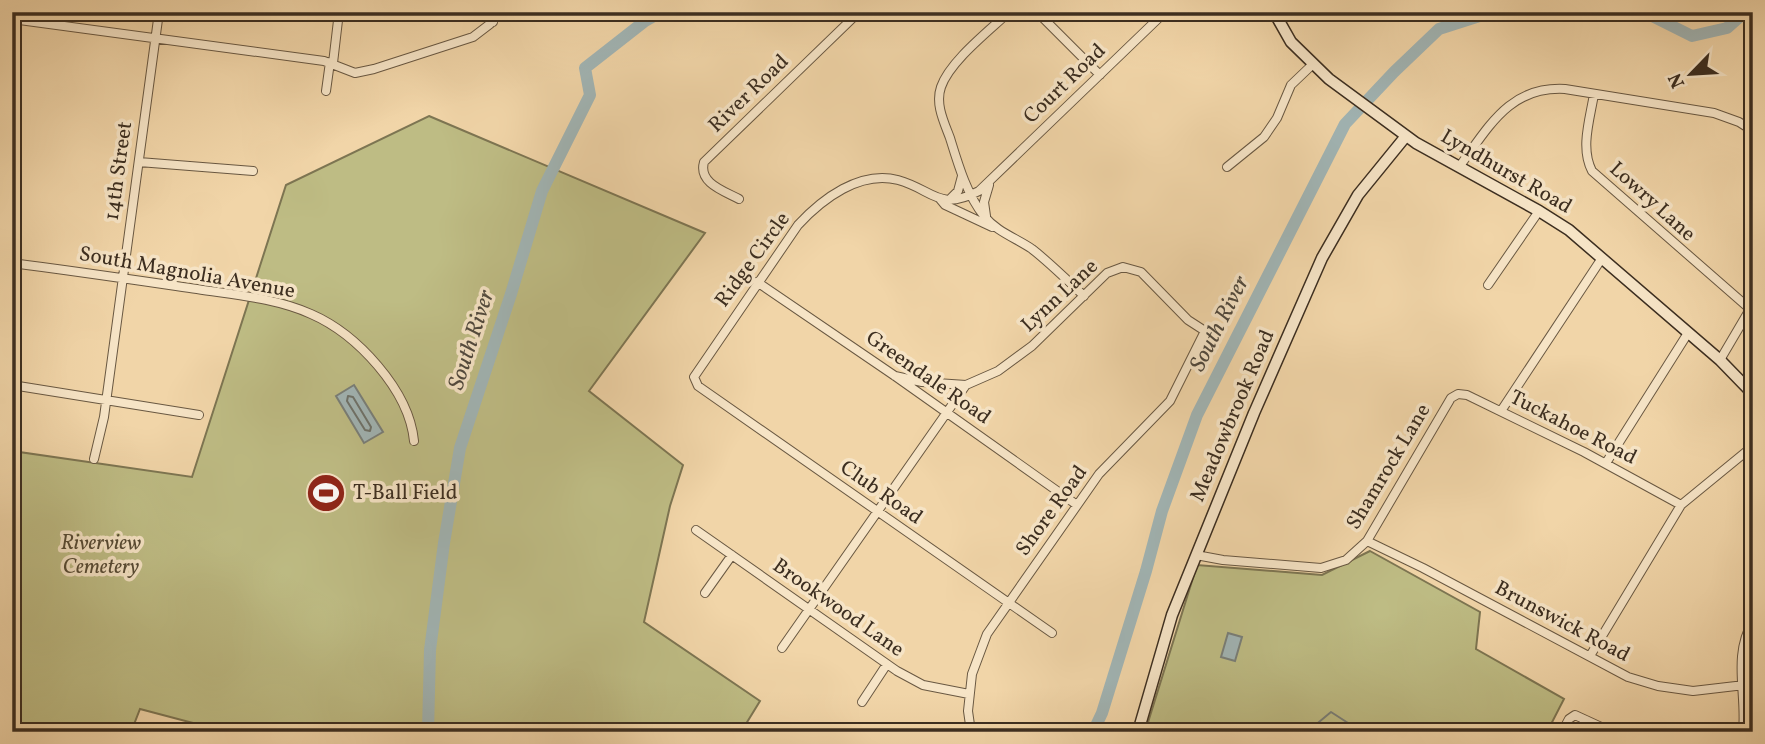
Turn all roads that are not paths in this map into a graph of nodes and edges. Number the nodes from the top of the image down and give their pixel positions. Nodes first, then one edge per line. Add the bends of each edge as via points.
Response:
1 (159, 12) edge
2 (339, 12) edge
3 (479, 12) edge
4 (500, 12) edge
5 (859, 12) edge
6 (1009, 12) edge
7 (1037, 12) edge
8 (1165, 12) edge
9 (1273, 12) edge
10 (12, 19) edge
11 (493, 22) junction
12 (155, 39) junction
13 (331, 63) junction
14 (1312, 65) junction
15 (1100, 75) junction
16 (326, 91) dead end
17 (1594, 94) junction
18 (1753, 131) edge
19 (1406, 136) junction
20 (139, 162) junction
21 (1227, 167) dead end
22 (1459, 167) junction
23 (253, 172) dead end
24 (962, 173) junction
25 (966, 183) junction
26 (989, 183) junction
27 (972, 195) junction
28 (739, 199) dead end
29 (944, 200) junction
30 (1539, 211) junction
31 (986, 219) junction
32 (997, 229) junction
33 (1602, 258) junction
34 (12, 263) edge
35 (123, 278) junction
36 (757, 282) junction
37 (1488, 285) dead end
38 (1084, 296) junction
39 (1751, 307) edge
40 (1205, 331) joint
41 (1688, 333) junction
42 (1720, 360) junction
43 (895, 376) junction
44 (694, 379) joint
45 (12, 385) edge
46 (966, 385) junction
47 (1753, 394) edge
48 (106, 398) junction
49 (1449, 401) joint
50 (1501, 411) junction
51 (947, 412) junction
52 (199, 415) dead end
53 (414, 441) dead end
54 (1753, 446) edge
55 (94, 459) dead end
56 (1606, 463) junction
57 (1077, 505) junction
58 (1681, 505) junction
59 (877, 512) junction
60 (696, 530) dead end
61 (1367, 541) junction
62 (732, 555) junction
63 (1196, 555) junction
64 (705, 593) dead end
65 (1008, 603) junction
66 (809, 610) junction
67 (1753, 621) edge
68 (1052, 633) dead end
69 (782, 648) dead end
70 (1590, 656) junction
71 (887, 664) junction
72 (1753, 684) edge
73 (1742, 686) junction
74 (969, 694) junction
75 (862, 702) dead end
76 (971, 732) edge
77 (1138, 732) edge
78 (1562, 732) edge
79 (1612, 732) edge
80 (1743, 732) edge

1 - 12 street, 14th Street
2 - 13 street
3 - 11 street
4 - 11 street
5 - 28 street, River Road via 704,162 709,182
6 - 24 street, Ridge Circle via 955,65 941,86 940,107
7 - 15 street
8 - 15 street, Court Road
9 - 14 street, Lyndhurst Road
10 - 12 street
11 - 13 street via 473,37 374,69 355,73
12 - 13 street
12 - 20 street, 14th Street
13 - 16 street
14 - 19 street, Lyndhurst Road
14 - 21 street via 1292,85 1264,137
15 - 26 street, Court Road
17 - 18 street via 1714,113
17 - 22 street via 1555,89 1525,95 1499,114
17 - 39 street, Lowry Lane via 1585,150 1592,171
19 - 22 street, Lyndhurst Road
19 - 63 street, Meadowbrook Road via 1359,195 1322,258
20 - 23 street
20 - 35 street, 14th Street
22 - 30 street, Lyndhurst Road
24 - 25 street, Ridge Circle
24 - 29 street via 958,191
25 - 26 street
25 - 27 street, Ridge Circle
26 - 27 street, Court Road
26 - 31 street
27 - 29 street
27 - 31 street, Ridge Circle
29 - 32 street, Ridge Circle
29 - 36 street, Ridge Circle via 887,178 847,187 803,219
30 - 33 street, Lyndhurst Road
30 - 37 street
31 - 32 street, Ridge Circle
32 - 38 street, Ridge Circle via 1031,249
33 - 41 street, Lyndhurst Road
33 - 50 street
34 - 35 street, South Magnolia Avenue
35 - 48 street, 14th Street
35 - 53 street, South Magnolia Avenue via 250,297 312,314 348,336 386,376 409,418
36 - 43 street, Greendale Road
36 - 44 street, Ridge Circle
38 - 40 street, Lynn Lane via 1110,271 1130,267
38 - 46 street, Lynn Lane via 1014,360
39 - 42 street
40 - 57 street, Shore Road via 1170,401 1113,458
41 - 42 street, Lyndhurst Road
41 - 56 street
42 - 47 street, Lyndhurst Road
43 - 46 street, Lynn Lane via 922,383
43 - 51 street, Greendale Road
44 - 59 street, Club Road
45 - 48 street
46 - 51 street
48 - 52 street
48 - 55 street, 14th Street
49 - 50 street, Tuckahoe Road via 1463,393
49 - 61 street, Shamrock Lane
50 - 56 street, Tuckahoe Road
51 - 57 street, Greendale Road
51 - 59 street
54 - 58 street
56 - 58 street, Tuckahoe Road
57 - 65 street, Shore Road
58 - 70 street
59 - 65 street, Club Road
59 - 66 street
60 - 62 street, Brookwood Lane
61 - 63 street, Shamrock Lane via 1346,560 1321,568
61 - 70 street, Brunswick Road
62 - 64 street
62 - 66 street, Brookwood Lane
63 - 77 street, Meadowbrook Road via 1162,647
65 - 68 street, Club Road
65 - 74 street, Shore Road via 982,645
66 - 69 street
66 - 71 street, Brookwood Lane
67 - 73 street via 1741,654
70 - 73 street, Brunswick Road via 1628,677 1658,686 1693,691
71 - 74 street, Brookwood Lane via 923,684
71 - 75 street
72 - 73 street, Brunswick Road
73 - 80 street
74 - 76 street, Shore Road
78 - 79 street via 1575,715

